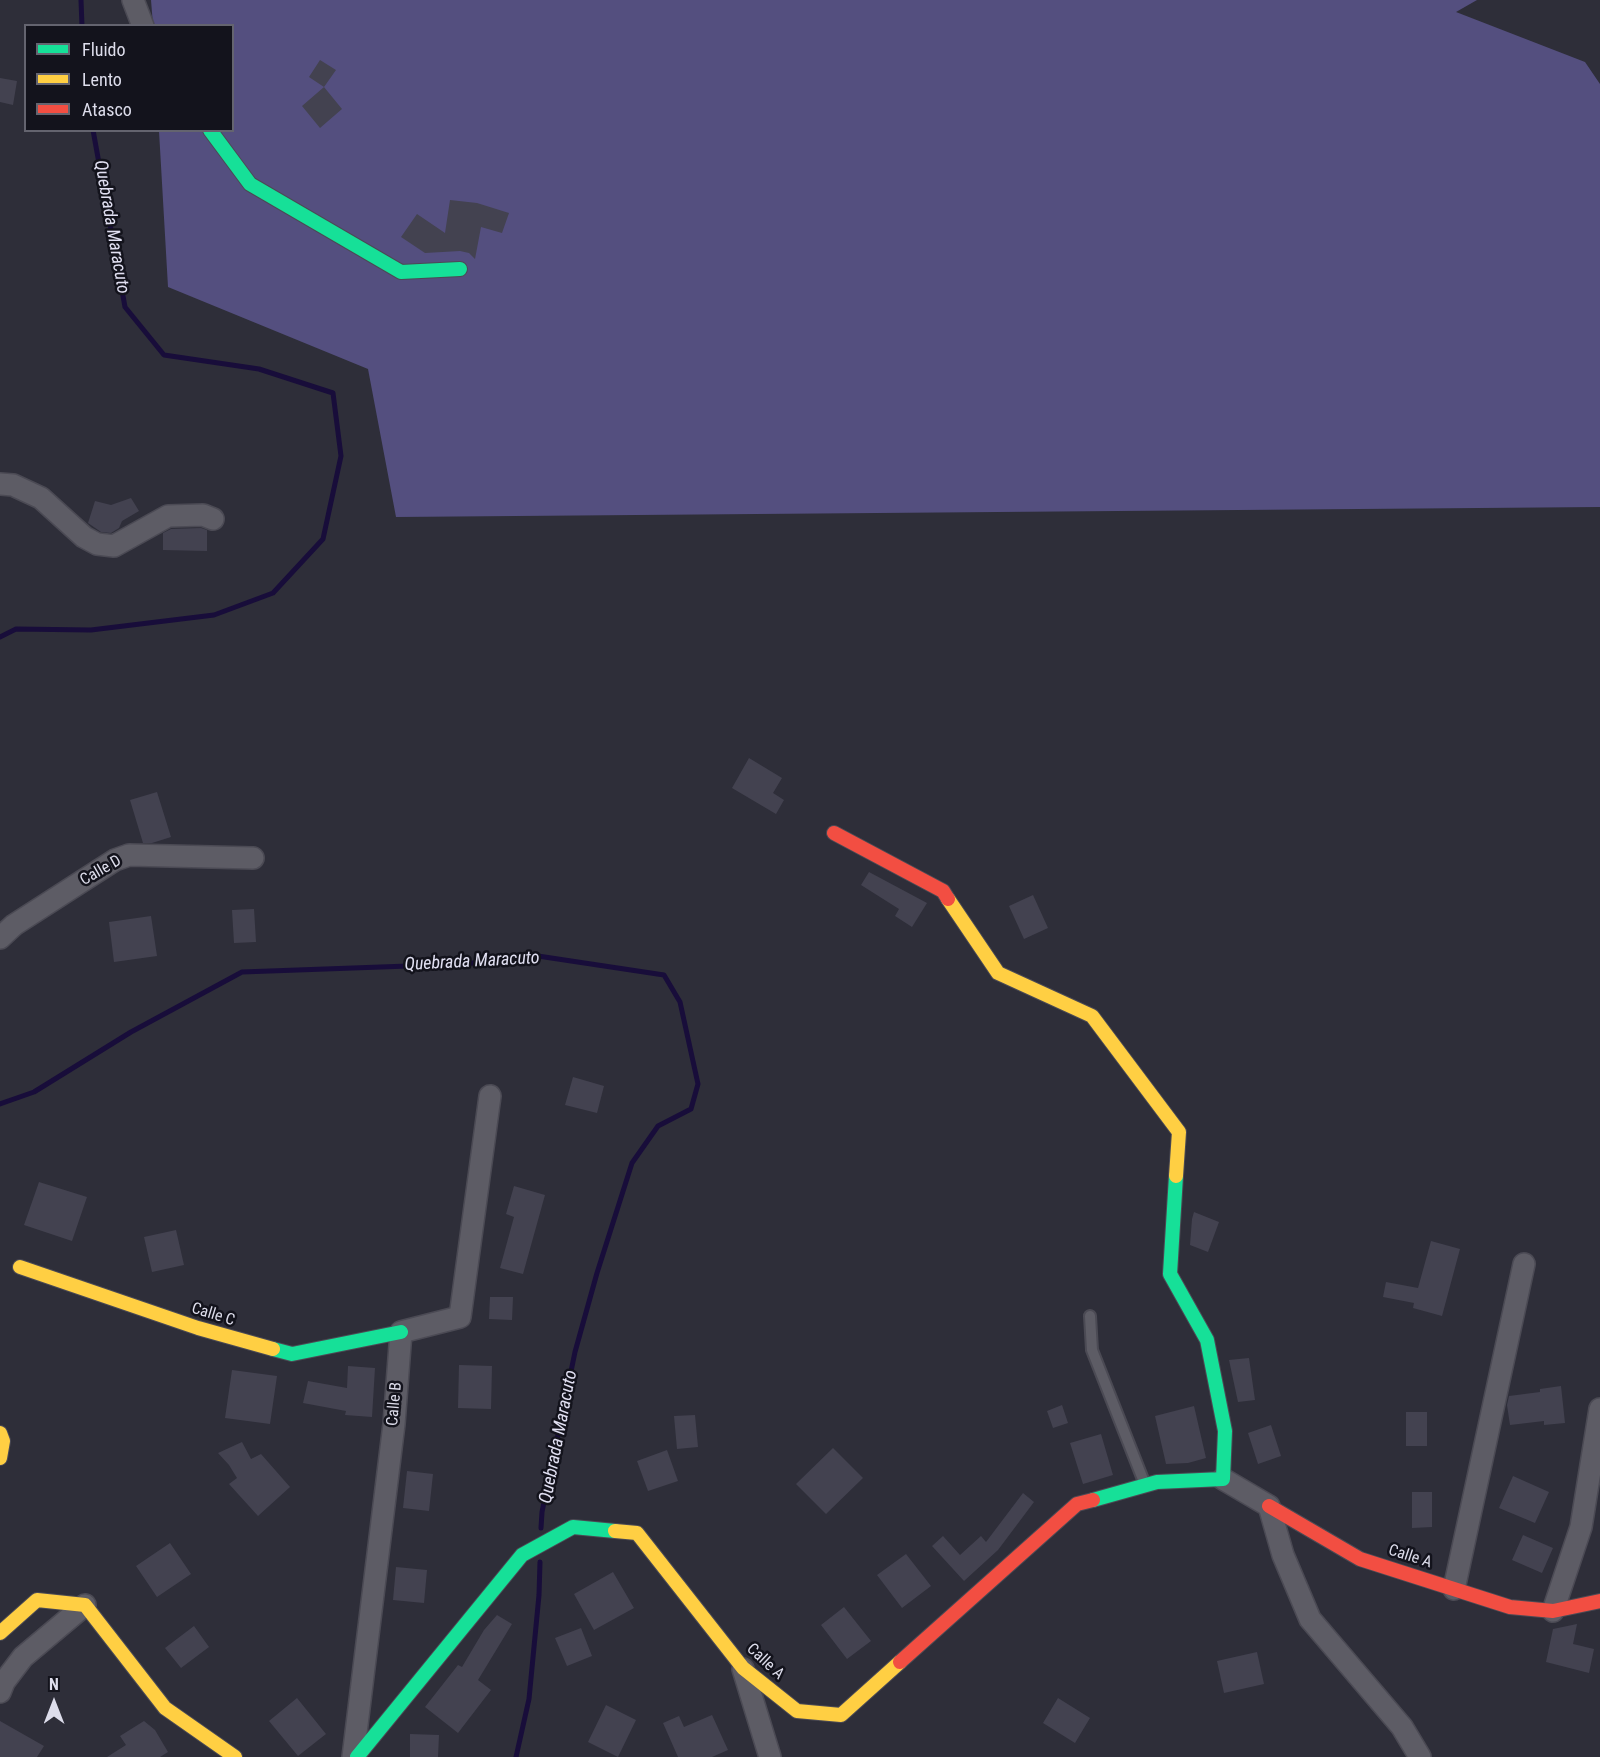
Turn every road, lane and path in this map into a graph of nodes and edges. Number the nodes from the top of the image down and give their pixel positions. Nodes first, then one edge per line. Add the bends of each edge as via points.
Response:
1 (133, 0) edge
2 (142, 24) edge
3 (211, 132) edge
4 (460, 269) dead end
5 (0, 484) edge
6 (213, 519) dead end
7 (834, 832) dead end
8 (253, 858) dead end
9 (0, 938) edge
10 (490, 1096) dead end
11 (1524, 1264) dead end
12 (20, 1267) dead end
13 (1090, 1316) dead end
14 (401, 1332) junction
15 (1600, 1409) edge
16 (0, 1433) edge
17 (0, 1458) edge
18 (1223, 1479) junction
19 (1145, 1485) junction
20 (1269, 1506) junction
21 (1454, 1589) junction
22 (1600, 1601) edge
23 (86, 1605) junction
24 (1553, 1611) junction
25 (0, 1633) edge
26 (743, 1668) junction
27 (0, 1692) edge
28 (235, 1757) edge
29 (355, 1757) edge
30 (770, 1757) edge
31 (1420, 1757) edge

1 - 2 street
3 - 4 street via 250,184 401,272
5 - 6 street via 13,485 41,498 97,544 114,546 168,516
7 - 18 street via 943,891 998,973 1092,1016 1179,1132 1170,1274 1207,1340 1225,1431
8 - 9 street, Calle D via 129,855 115,860
10 - 14 street via 460,1317
11 - 21 street
12 - 14 street, Calle C via 198,1328 292,1354
13 - 19 lane via 1092,1350
14 - 29 street, Calle B
15 - 24 street via 1581,1527
16 - 17 street
18 - 19 street, Calle A
18 - 20 street
19 - 26 street, Calle A via 1077,1504 841,1715 797,1711
20 - 21 street, Calle A via 1360,1558
20 - 31 street via 1283,1555 1310,1619 1402,1727
21 - 24 street, Calle A via 1510,1607
22 - 24 street, Calle A
23 - 25 street via 37,1600
23 - 27 street via 23,1658
23 - 28 street via 165,1708
26 - 29 street, Calle A via 637,1533 573,1527 522,1555
26 - 30 street

